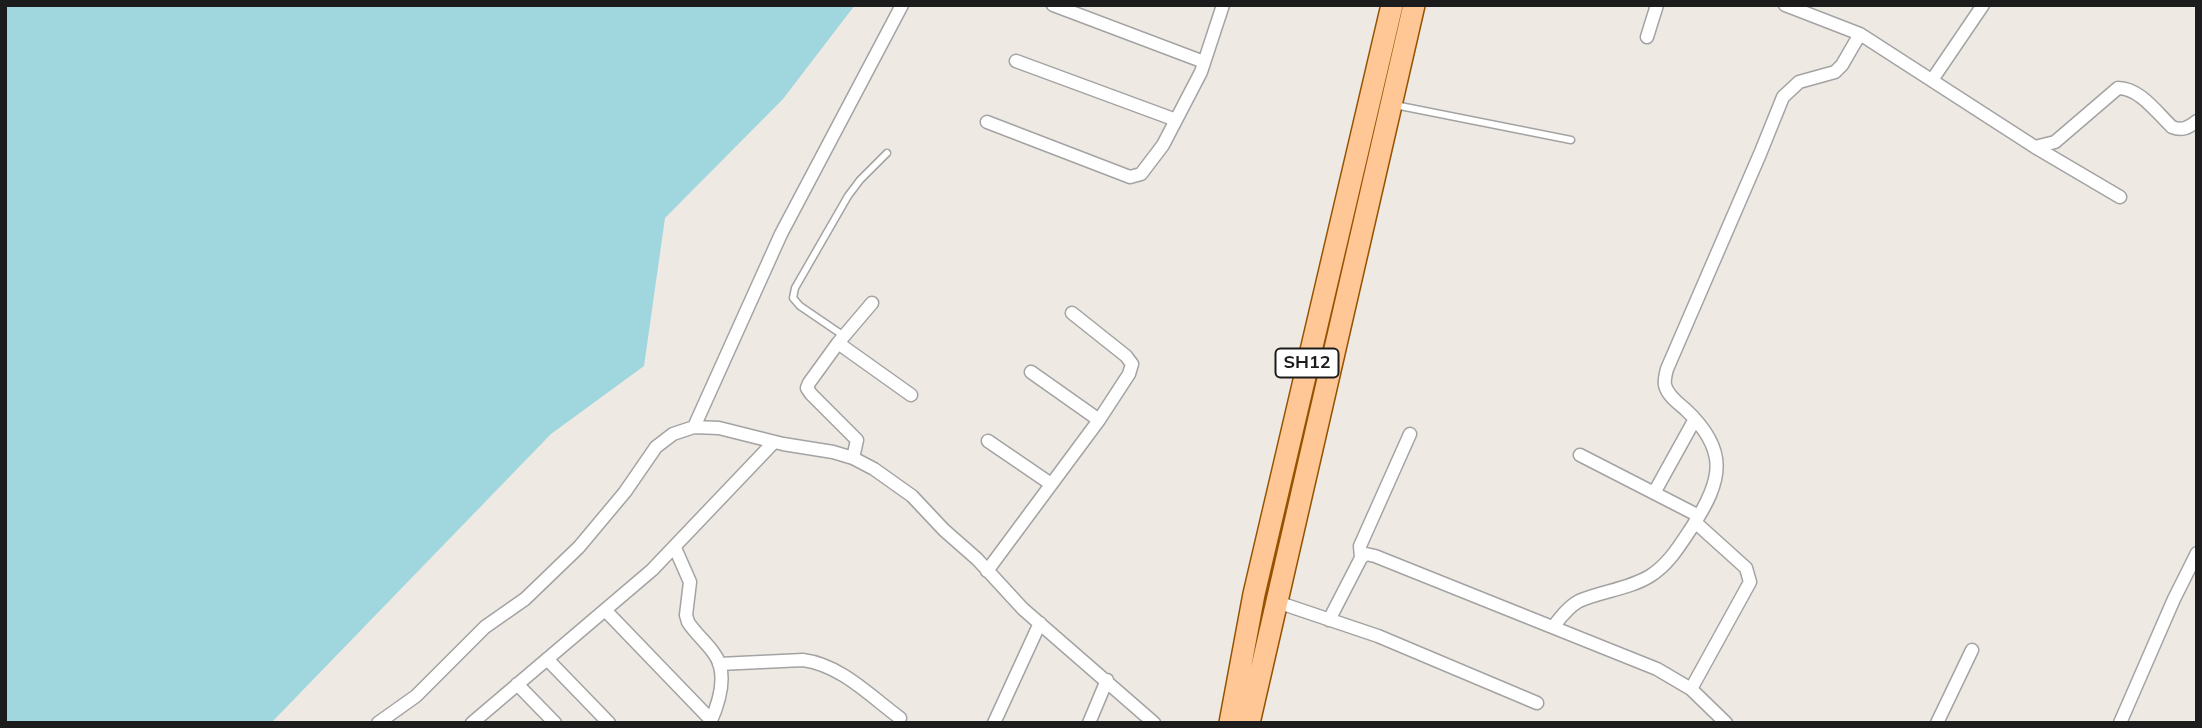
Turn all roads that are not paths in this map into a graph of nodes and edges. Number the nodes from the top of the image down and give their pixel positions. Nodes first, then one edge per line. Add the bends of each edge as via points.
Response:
1 (902, 5) edge
2 (1053, 5) edge
3 (1223, 5) edge
4 (1392, 5) edge
5 (1414, 5) edge
6 (1657, 5) edge
7 (1784, 5) edge
8 (1983, 5) edge
9 (1860, 34) junction
10 (1647, 37) dead end
11 (1016, 61) dead end
12 (1204, 62) junction
13 (1932, 80) junction
14 (1370, 99) junction
15 (1391, 104) junction
16 (1176, 120) junction
17 (2197, 121) edge
18 (987, 122) dead end
19 (1571, 140) dead end
20 (2035, 147) junction
21 (887, 153) dead end
22 (2120, 197) dead end
23 (872, 303) dead end
24 (1072, 313) dead end
25 (841, 340) junction
26 (1031, 373) dead end
27 (911, 395) dead end
28 (1695, 418) junction
29 (1099, 420) junction
30 (694, 427) junction
31 (1410, 435) dead end
32 (988, 440) dead end
33 (774, 442) junction
34 (1580, 455) dead end
35 (853, 458) junction
36 (1051, 484) junction
37 (1654, 493) junction
38 (1697, 519) junction
39 (675, 548) junction
40 (2197, 553) edge
41 (1360, 558) junction
42 (987, 570) junction
43 (1277, 602) junction
44 (605, 610) junction
45 (1329, 620) junction
46 (1040, 623) junction
47 (1552, 627) junction
48 (1972, 650) dead end
49 (547, 659) junction
50 (719, 664) junction
51 (1107, 680) junction
52 (517, 684) junction
53 (1691, 689) junction
54 (1536, 704) dead end
55 (900, 718) dead end
56 (711, 721) edge
57 (378, 723) edge
58 (472, 723) edge
59 (555, 723) edge
60 (609, 723) edge
61 (994, 723) edge
62 (1089, 723) edge
63 (1154, 723) edge
64 (1230, 723) edge
65 (1249, 723) edge
66 (1726, 723) edge
67 (1937, 723) edge
68 (2120, 723) edge

1 - 30 street via 781,234
2 - 12 street
3 - 12 street
4 - 14 main road, SH12
5 - 15 main road
6 - 10 street
7 - 9 street
8 - 13 street
9 - 13 street
9 - 28 street via 1835,72 1798,82 1783,97 1667,369 1665,385 1670,395
11 - 16 street
12 - 16 street
13 - 20 street
14 - 15 lane
14 - 64 main road, SH12 via 1254,594
15 - 19 lane
15 - 43 main road
16 - 18 street via 1163,145 1136,177
17 - 20 street via 2179,130 2138,94 2118,88 2054,142
20 - 22 street
21 - 25 lane via 848,196 795,288 793,298 800,306
23 - 25 street
24 - 29 street via 1132,365
25 - 27 street
25 - 35 street via 807,388 857,440
26 - 29 street
28 - 37 street
28 - 38 street via 1716,449 1718,467 1716,482
29 - 36 street
30 - 33 street via 719,428
30 - 57 street via 673,434 656,447 579,547 525,599 485,627 416,695
31 - 41 street via 1360,545
32 - 36 street
33 - 35 street
33 - 39 street
34 - 37 street
35 - 42 street via 912,496
36 - 42 street
37 - 38 street
38 - 47 street via 1670,559 1650,576 1579,602
38 - 53 street via 1746,568 1750,582
39 - 44 street
39 - 50 street via 690,582 688,622
40 - 68 street
41 - 45 street
41 - 47 street via 1375,556
42 - 46 street
43 - 45 street
43 - 65 main road
44 - 49 street
44 - 56 street
45 - 54 street via 1378,636
46 - 51 street
46 - 61 street
47 - 53 street via 1657,669
48 - 67 street
49 - 52 street
49 - 60 street
50 - 55 street via 817,662 836,670
50 - 56 street via 722,676
51 - 62 street
51 - 63 street
52 - 58 street
52 - 59 street
53 - 66 street

